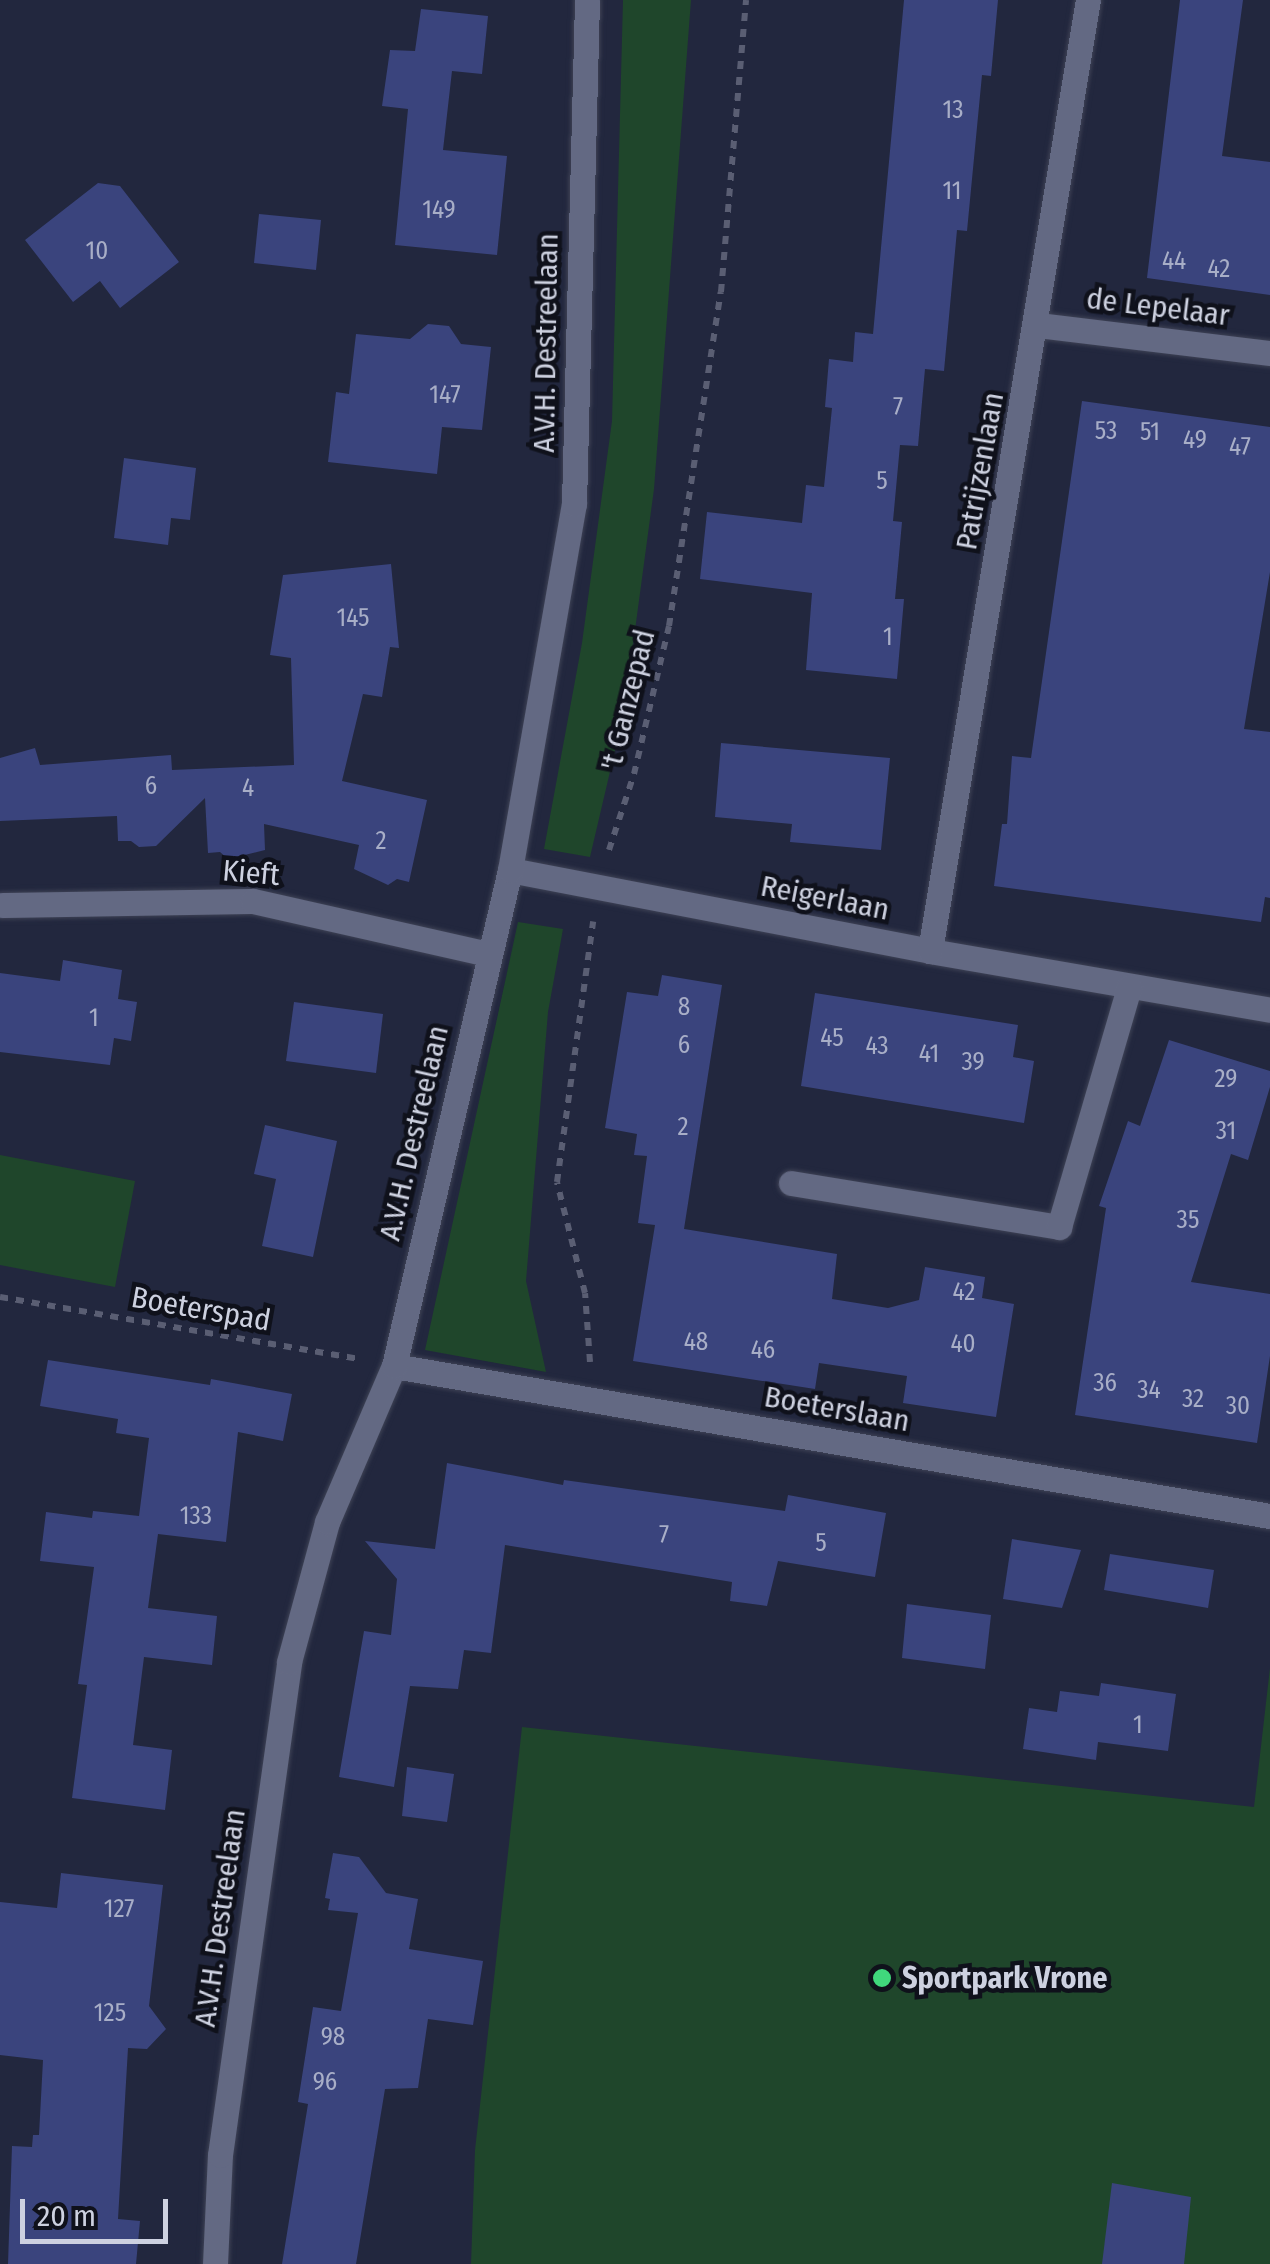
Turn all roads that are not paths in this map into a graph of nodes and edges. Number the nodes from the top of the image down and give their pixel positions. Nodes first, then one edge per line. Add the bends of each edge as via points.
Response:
1 (587, 0) edge
2 (1088, 0) edge
3 (1038, 325) junction
4 (1270, 353) edge
5 (510, 870) junction
6 (2, 905) edge
7 (930, 951) junction
8 (489, 954) junction
9 (1129, 987) junction
10 (1270, 1010) edge
11 (791, 1183) dead end
12 (394, 1366) junction
13 (1270, 1516) edge
14 (215, 2264) edge

1 - 5 street, A.V.H. Destreelaan via 574,504
2 - 3 street, Patrijzenlaan
3 - 4 street, de Lepelaar
3 - 7 street, Patrijzenlaan
5 - 7 street, Reigerlaan
5 - 8 street, A.V.H. Destreelaan
6 - 8 street, Kieft via 253,901
7 - 9 street, Reigerlaan
8 - 12 street, A.V.H. Destreelaan
9 - 10 street, Reigerlaan
9 - 11 street via 1058,1228
12 - 13 street, Boeterslaan
12 - 14 street, A.V.H. Destreelaan via 326,1522 289,1662 220,2155

